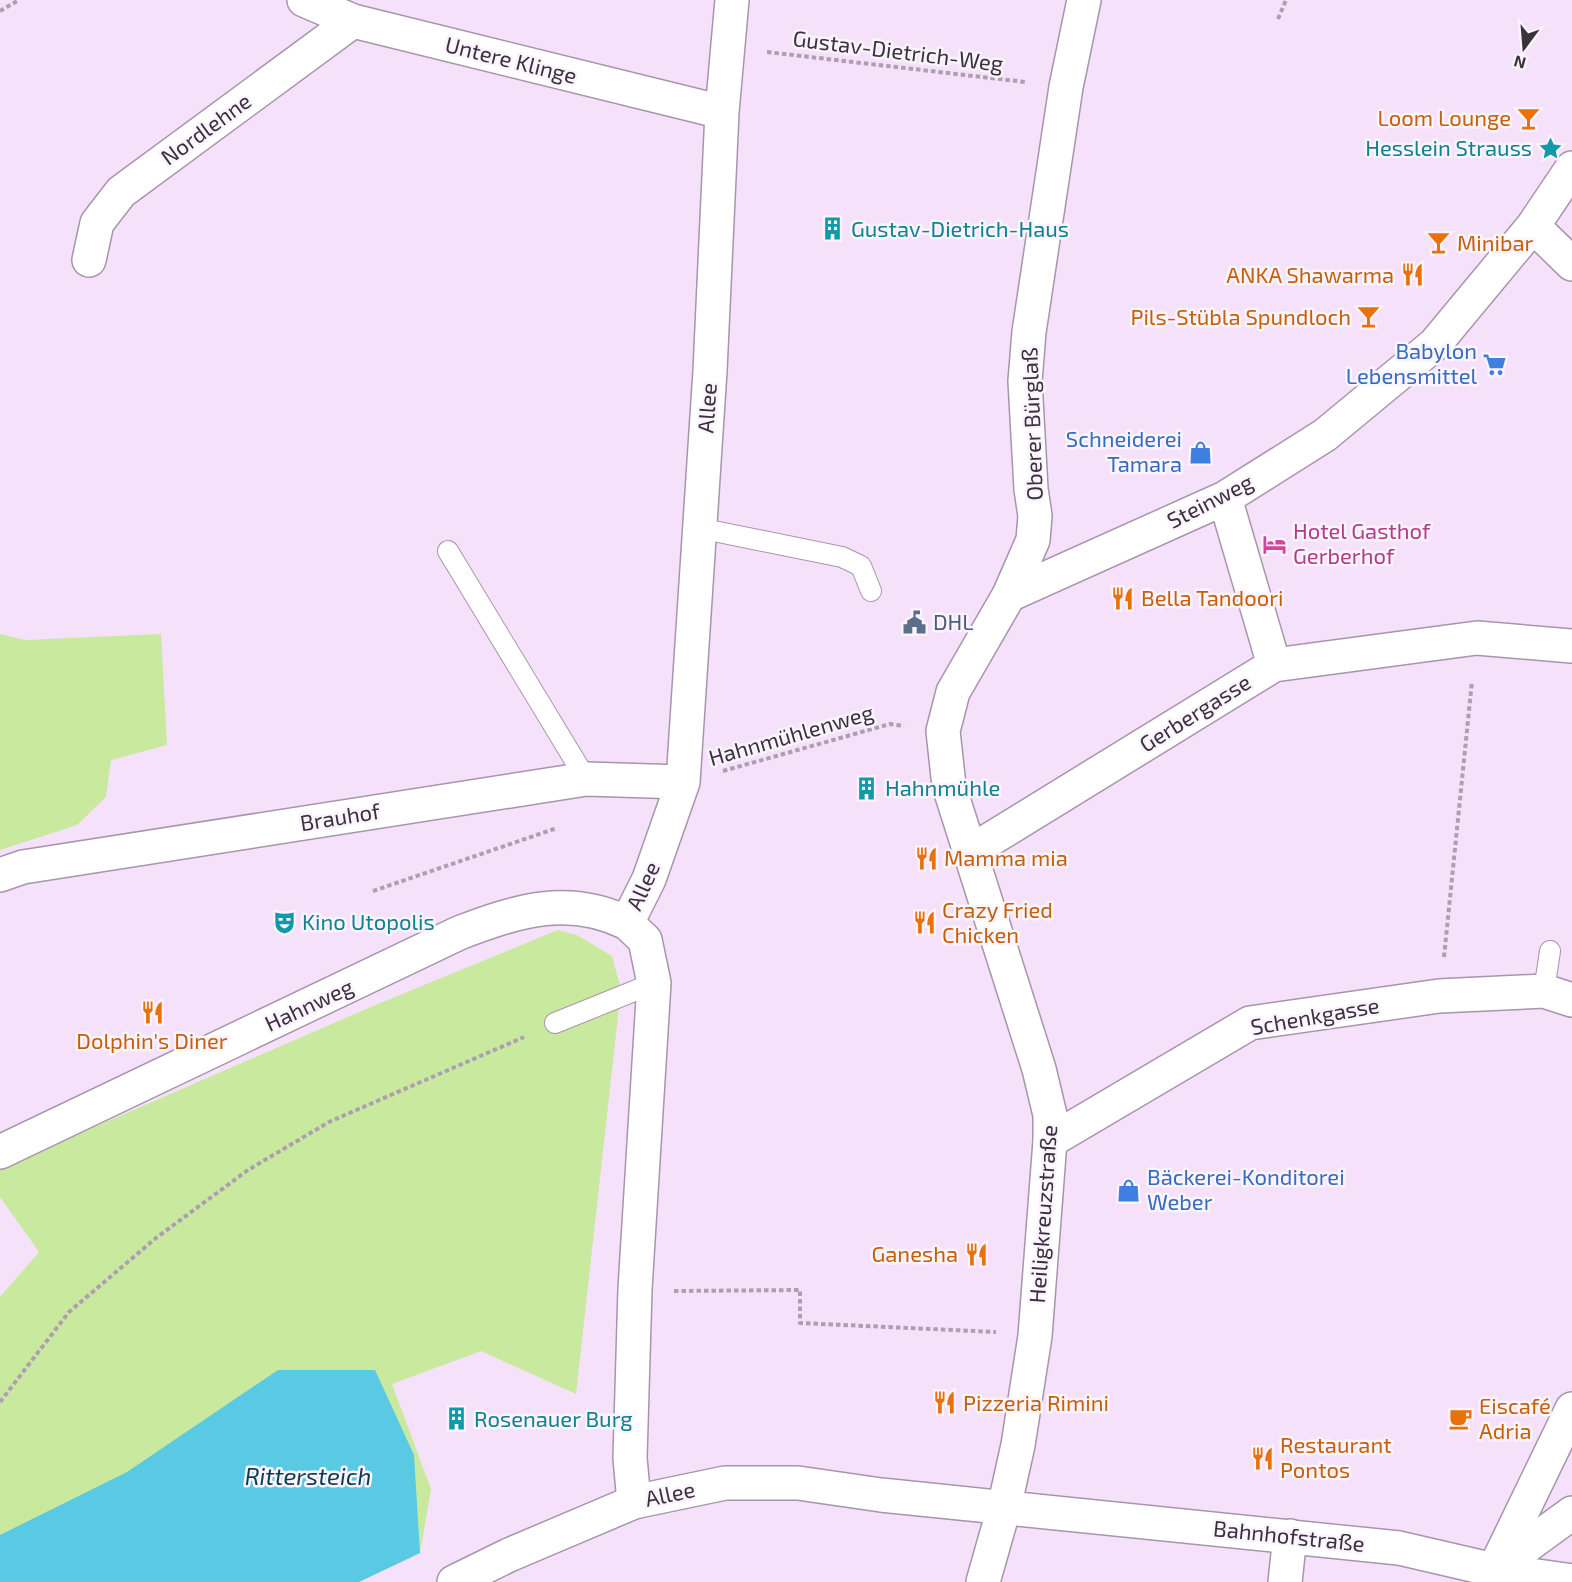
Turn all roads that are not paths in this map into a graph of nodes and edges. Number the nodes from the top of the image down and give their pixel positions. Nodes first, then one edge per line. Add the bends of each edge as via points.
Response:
1 (304, 0) edge
2 (732, 0) edge
3 (1084, 0) edge
4 (353, 21) junction
5 (722, 112) junction
6 (1572, 168) edge
7 (1533, 226) junction
8 (89, 260) dead end
9 (1572, 264) edge
10 (1225, 498) junction
11 (699, 528) junction
12 (448, 551) dead end
13 (871, 591) dead end
14 (1010, 595) junction
15 (1572, 646) edge
16 (1274, 665) junction
17 (586, 779) junction
18 (683, 782) junction
19 (968, 853) junction
20 (8, 875) edge
21 (627, 923) junction
22 (1550, 951) dead end
23 (654, 983) junction
24 (1558, 995) edge
25 (555, 1023) road end
26 (1050, 1141) junction
27 (0, 1152) edge
28 (1572, 1409) edge
29 (634, 1502) junction
30 (1004, 1508) junction
31 (1572, 1513) edge
32 (1290, 1536) junction
33 (1484, 1576) edge
34 (1572, 1581) edge
35 (454, 1582) edge
36 (983, 1582) edge
37 (1285, 1582) edge

1 - 4 street, Untere Klinge
2 - 5 street, Allee
3 - 14 street, Oberer Bürglaß via 1066,87 1029,332 1025,381 1035,516 1033,540
4 - 5 street, Untere Klinge
4 - 8 street, Nordlehne via 121,192 96,223
5 - 11 street, Allee
6 - 7 street, Steinweg
7 - 9 street
7 - 10 street, Steinweg via 1435,344 1325,435
10 - 14 street, Steinweg
10 - 16 street, Gerbergasse
11 - 13 lane via 842,557 861,566
11 - 18 street, Allee
12 - 17 lane
14 - 19 street via 953,692 944,731 949,786
15 - 16 street via 1477,638
16 - 19 street, Gerbergasse
17 - 18 street, Brauhof
17 - 20 street, Brauhof
18 - 21 street, Allee via 649,879
19 - 26 street, Heiligkreuzstraße via 1039,1069 1050,1115
21 - 23 street, Allee via 645,940
21 - 27 street, Hahnweg via 603,911 566,907 512,913 459,933
22 - 24 lane
23 - 25 lane
23 - 29 street, Allee via 635,1289 630,1458
24 - 26 street, Schenkgasse via 1439,996 1250,1023
26 - 30 street, Heiligkreuzstraße via 1035,1336
28 - 33 street
29 - 30 street, Allee via 725,1483 798,1483
29 - 35 street
30 - 32 street, Bahnhofstraße
30 - 36 street, Heiligkreuzstraße
31 - 33 street
32 - 33 street, Bahnhofstraße via 1399,1548
32 - 37 street
33 - 34 street, Bahnhofstraße

